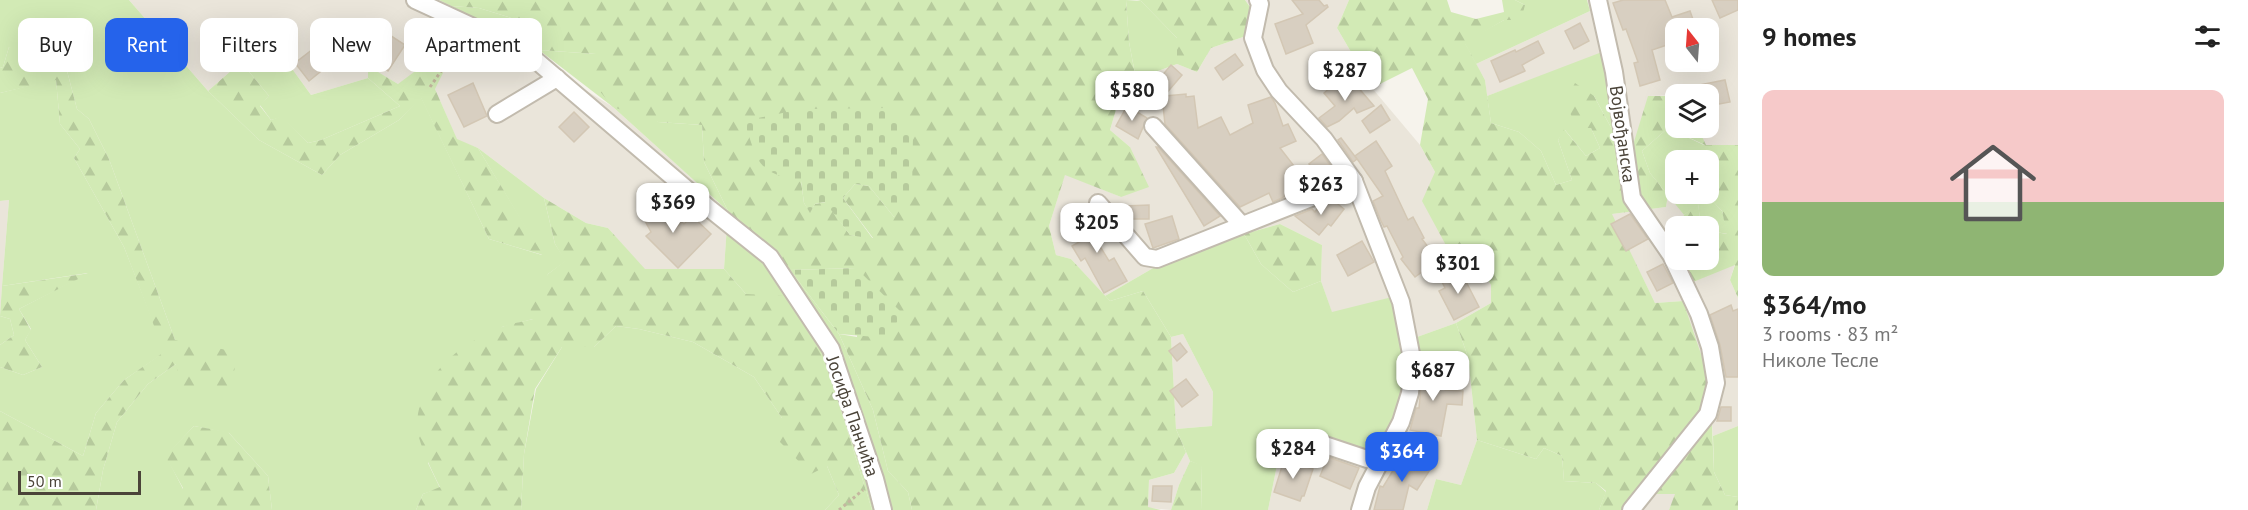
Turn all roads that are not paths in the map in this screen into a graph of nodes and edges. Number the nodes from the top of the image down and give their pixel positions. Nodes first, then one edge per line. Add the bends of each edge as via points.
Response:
1 (415, 0) edge
2 (1258, 0) edge
3 (1598, 0) edge
4 (557, 78) junction
5 (497, 114) dead end
6 (1153, 126) dead end
7 (1354, 181) junction
8 (1098, 203) dead end
9 (1241, 224) junction
10 (1313, 456) dead end
11 (1379, 463) junction
12 (883, 510) edge
13 (1360, 510) edge
14 (1631, 510) edge

1 - 4 street, Јосифа Панчића via 525,51
2 - 7 street via 1254,38 1265,70
3 - 14 street, Војвођанска via 1614,72 1632,198 1671,255 1699,314 1716,383 1708,414
4 - 5 street
4 - 12 street, Јосифа Панчића via 770,257 831,349
6 - 9 street
7 - 9 street
7 - 11 street via 1401,302 1413,364 1401,422
8 - 9 street via 1145,257 1157,259
10 - 11 street via 1322,444
11 - 13 street

